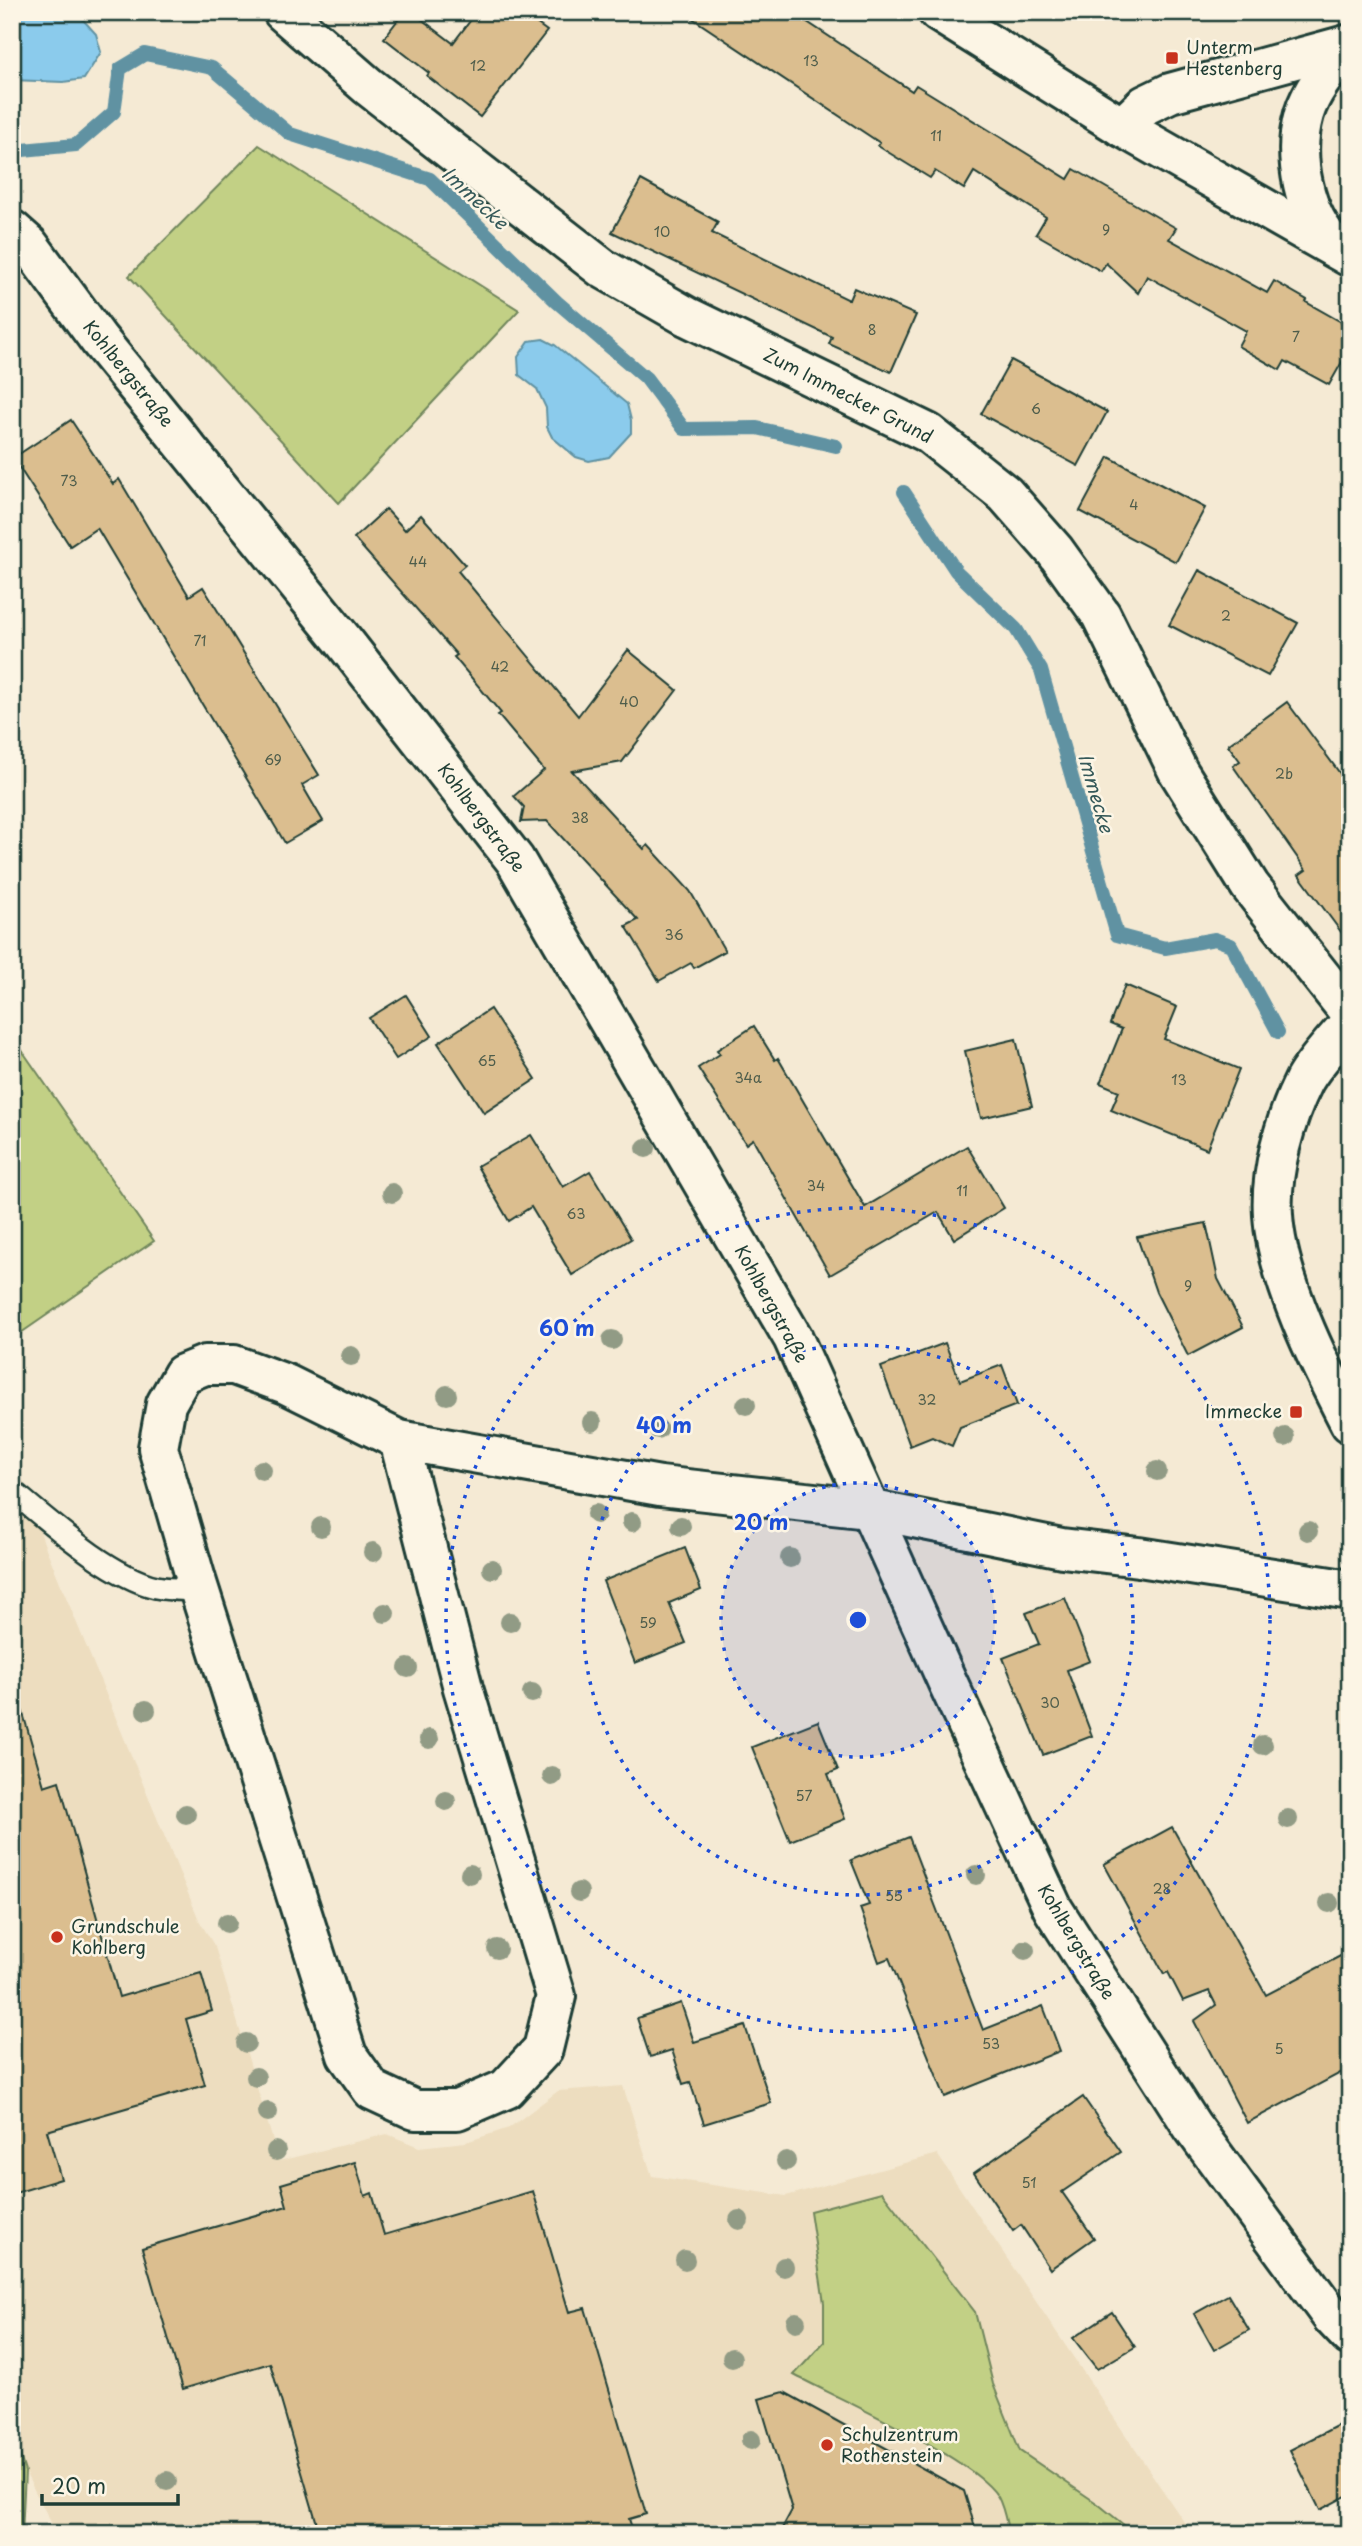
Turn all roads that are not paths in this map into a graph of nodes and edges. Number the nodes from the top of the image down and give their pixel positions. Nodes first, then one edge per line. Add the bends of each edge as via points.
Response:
1 (283, 12) edge
2 (938, 12) edge
3 (1349, 45) edge
4 (1122, 127) junction
5 (12, 230) edge
6 (1347, 256) edge
7 (1350, 1013) edge
8 (1350, 1023) edge
9 (1350, 1423) edge
10 (398, 1440) junction
11 (12, 1491) edge
12 (869, 1509) junction
13 (200, 1590) junction
14 (1350, 1590) edge
15 (1350, 2336) edge

1 - 7 street, Zum Immecker Grund via 368,86 602,268 686,316 928,433 1005,494 1055,551 1101,615 1178,771 1250,886
2 - 4 street
3 - 4 street via 1170,93 1145,105
3 - 6 street via 1322,78 1304,113 1298,157 1310,207 1328,239
4 - 6 street
5 - 12 street, Kohlbergstraße via 29,245 99,340 515,860 793,1338
8 - 9 street via 1305,1080 1283,1131 1273,1194 1283,1268 1312,1345
10 - 12 street via 660,1486
10 - 13 street via 286,1384 234,1365 205,1365 183,1374 166,1404 158,1448
10 - 13 street via 463,1688 556,1996 542,2049 506,2089 457,2109 415,2110 372,2090 347,2055
11 - 13 lane via 68,1537 130,1578 157,1587
12 - 14 street via 1062,1548
12 - 15 street, Kohlbergstraße via 1053,1909 1192,2126

